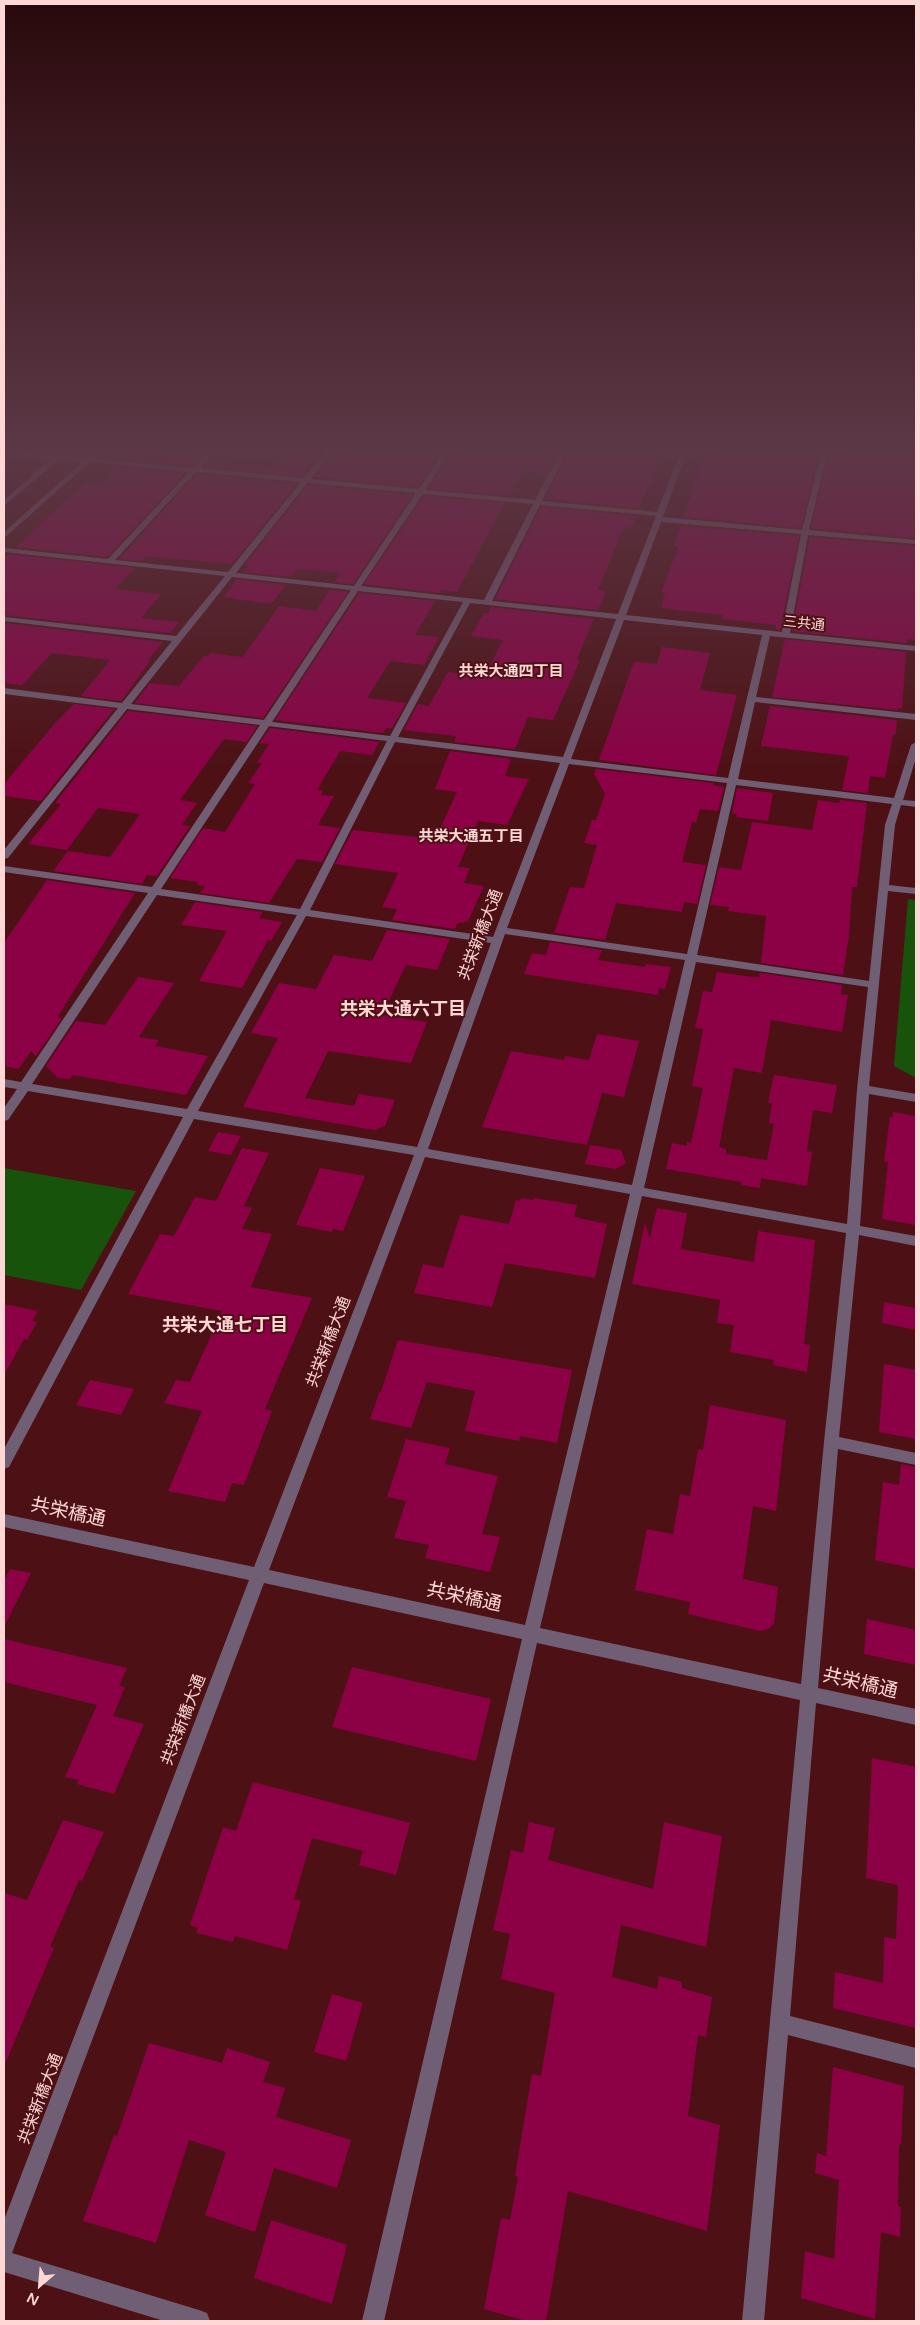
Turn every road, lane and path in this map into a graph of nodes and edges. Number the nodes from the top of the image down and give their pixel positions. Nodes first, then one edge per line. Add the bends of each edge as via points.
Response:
1 (70, 558) edge
2 (113, 558) edge
3 (243, 558) edge
4 (376, 558) edge
5 (509, 558) edge
6 (643, 558) edge
7 (800, 558) edge
8 (109, 562) junction
9 (229, 575) junction
10 (356, 588) junction
11 (468, 600) junction
12 (487, 602) junction
13 (622, 617) junction
14 (4, 619) edge
15 (767, 633) junction
16 (786, 635) junction
17 (178, 639) junction
18 (916, 649) edge
19 (4, 691) edge
20 (752, 699) junction
21 (126, 706) junction
22 (916, 717) edge
23 (266, 723) junction
24 (393, 738) junction
25 (916, 745) edge
26 (567, 760) junction
27 (733, 780) junction
28 (899, 802) junction
29 (916, 804) edge
30 (4, 856) edge
31 (4, 870) edge
32 (884, 887) junction
33 (156, 891) junction
34 (916, 892) edge
35 (303, 913) junction
36 (499, 935) junction
37 (690, 957) junction
38 (875, 985) junction
39 (4, 1083) edge
40 (24, 1086) junction
41 (863, 1089) junction
42 (916, 1098) edge
43 (190, 1115) junction
44 (4, 1116) edge
45 (421, 1152) junction
46 (637, 1190) junction
47 (852, 1230) junction
48 (916, 1241) edge
49 (831, 1442) junction
50 (916, 1459) edge
51 (4, 1463) edge
52 (4, 1520) edge
53 (259, 1574) junction
54 (531, 1634) junction
55 (810, 1694) junction
56 (916, 1717) edge
57 (780, 2023) junction
58 (916, 2058) edge
59 (4, 2248) edge
60 (4, 2261) edge
61 (199, 2321) edge
62 (373, 2321) edge
63 (753, 2321) edge

1 - 8 street, 三共通
2 - 8 street
3 - 9 street
4 - 10 street
5 - 12 street
6 - 13 street, 共栄新橋大通
7 - 16 street
8 - 9 street, 三共通
9 - 10 street, 三共通
9 - 17 street
10 - 11 street, 三共通
10 - 23 street
11 - 12 street, 三共通
11 - 24 street
12 - 13 street, 三共通
13 - 15 street, 三共通
13 - 26 street, 共栄新橋大通
14 - 17 street
15 - 16 street, 三共通
15 - 20 street
16 - 18 street, 三共通
17 - 21 street
19 - 21 street
20 - 22 street
20 - 27 street
21 - 23 street
21 - 30 street
23 - 24 street
23 - 33 street
24 - 26 street
24 - 35 street
25 - 28 street
26 - 27 street
26 - 36 street, 共栄新橋大通
27 - 28 street
27 - 37 street
28 - 29 street
28 - 32 street via 890,825
31 - 33 street
32 - 34 street
32 - 38 street
33 - 35 street
33 - 40 street
35 - 36 street
35 - 43 street
36 - 37 street
36 - 45 street, 共栄新橋大通
37 - 38 street
37 - 46 street
38 - 41 street
39 - 40 street
40 - 43 street
40 - 44 street
41 - 42 street
41 - 47 street
43 - 45 street
43 - 51 street
45 - 46 street
45 - 53 street, 共栄新橋大通
46 - 47 street
46 - 54 street
47 - 48 street
47 - 49 street
49 - 50 street
49 - 55 street
52 - 53 street, 共栄橋通
53 - 54 street, 共栄橋通
53 - 59 street, 共栄新橋大通
54 - 55 street, 共栄橋通
54 - 62 street
55 - 56 street, 共栄橋通
55 - 57 street
57 - 58 street
57 - 63 street
60 - 61 street

